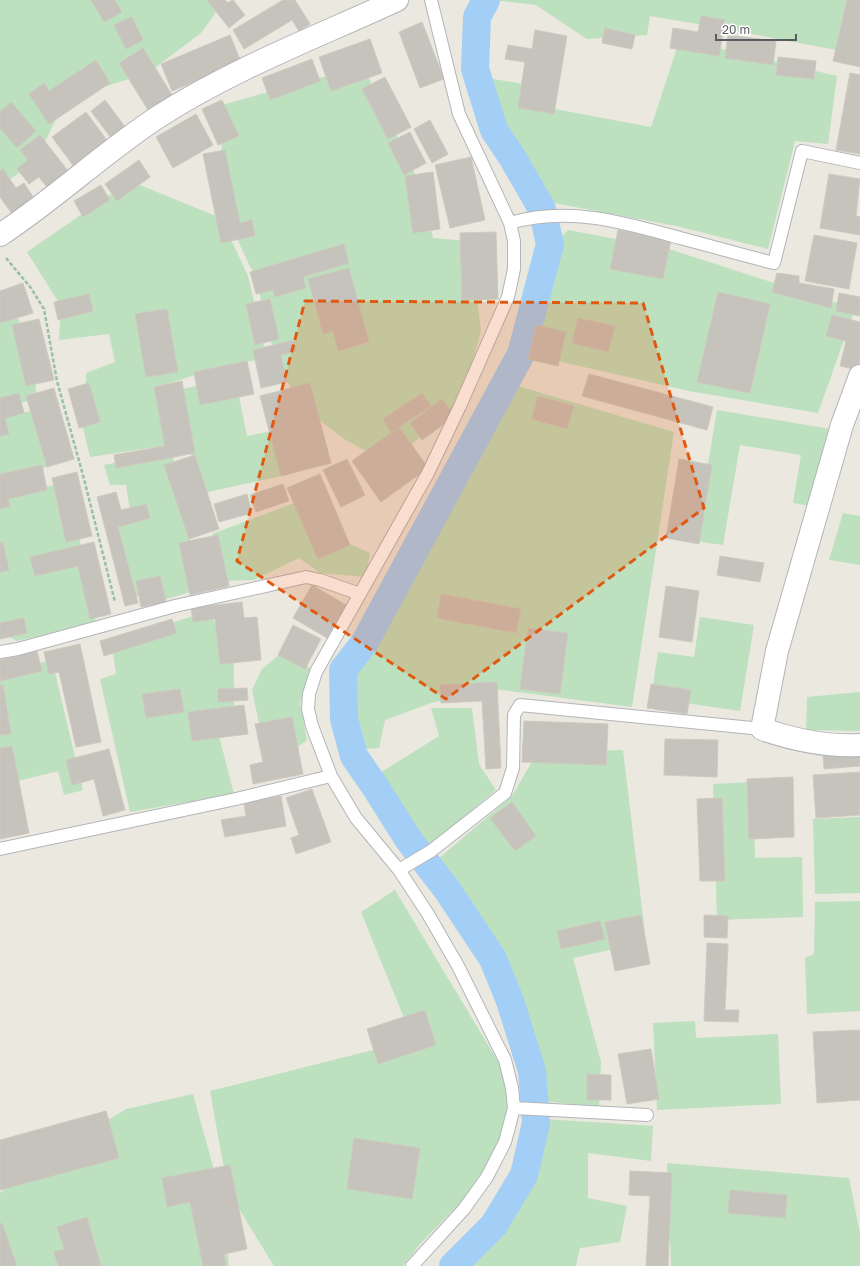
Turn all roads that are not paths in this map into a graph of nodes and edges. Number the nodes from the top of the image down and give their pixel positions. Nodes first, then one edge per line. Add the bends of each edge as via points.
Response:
1 (397, 0) edge
2 (430, 0) edge
3 (860, 163) edge
4 (510, 223) junction
5 (0, 235) edge
6 (860, 376) edge
7 (360, 594) junction
8 (0, 652) edge
9 (762, 729) junction
10 (860, 745) edge
11 (331, 776) junction
12 (0, 849) edge
13 (398, 870) junction
14 (518, 1108) junction
15 (647, 1115) dead end
16 (412, 1266) edge

1 - 5 street via 198,92 134,134 26,218
2 - 4 lane via 459,114
3 - 4 lane via 802,151 774,263 631,224 587,216 530,217
4 - 7 lane via 514,241 514,269 508,297 428,473
6 - 9 street via 842,425 779,644
7 - 8 lane via 306,577 175,606
7 - 11 lane via 316,672 309,694 308,710 312,726
9 - 10 street via 808,742
9 - 13 lane via 520,706 514,715 513,768 505,793 431,851
11 - 12 lane via 236,799
11 - 13 lane via 356,818
13 - 14 lane via 428,914 458,966 505,1060
14 - 15 lane
14 - 16 lane via 505,1142 487,1177 464,1209

